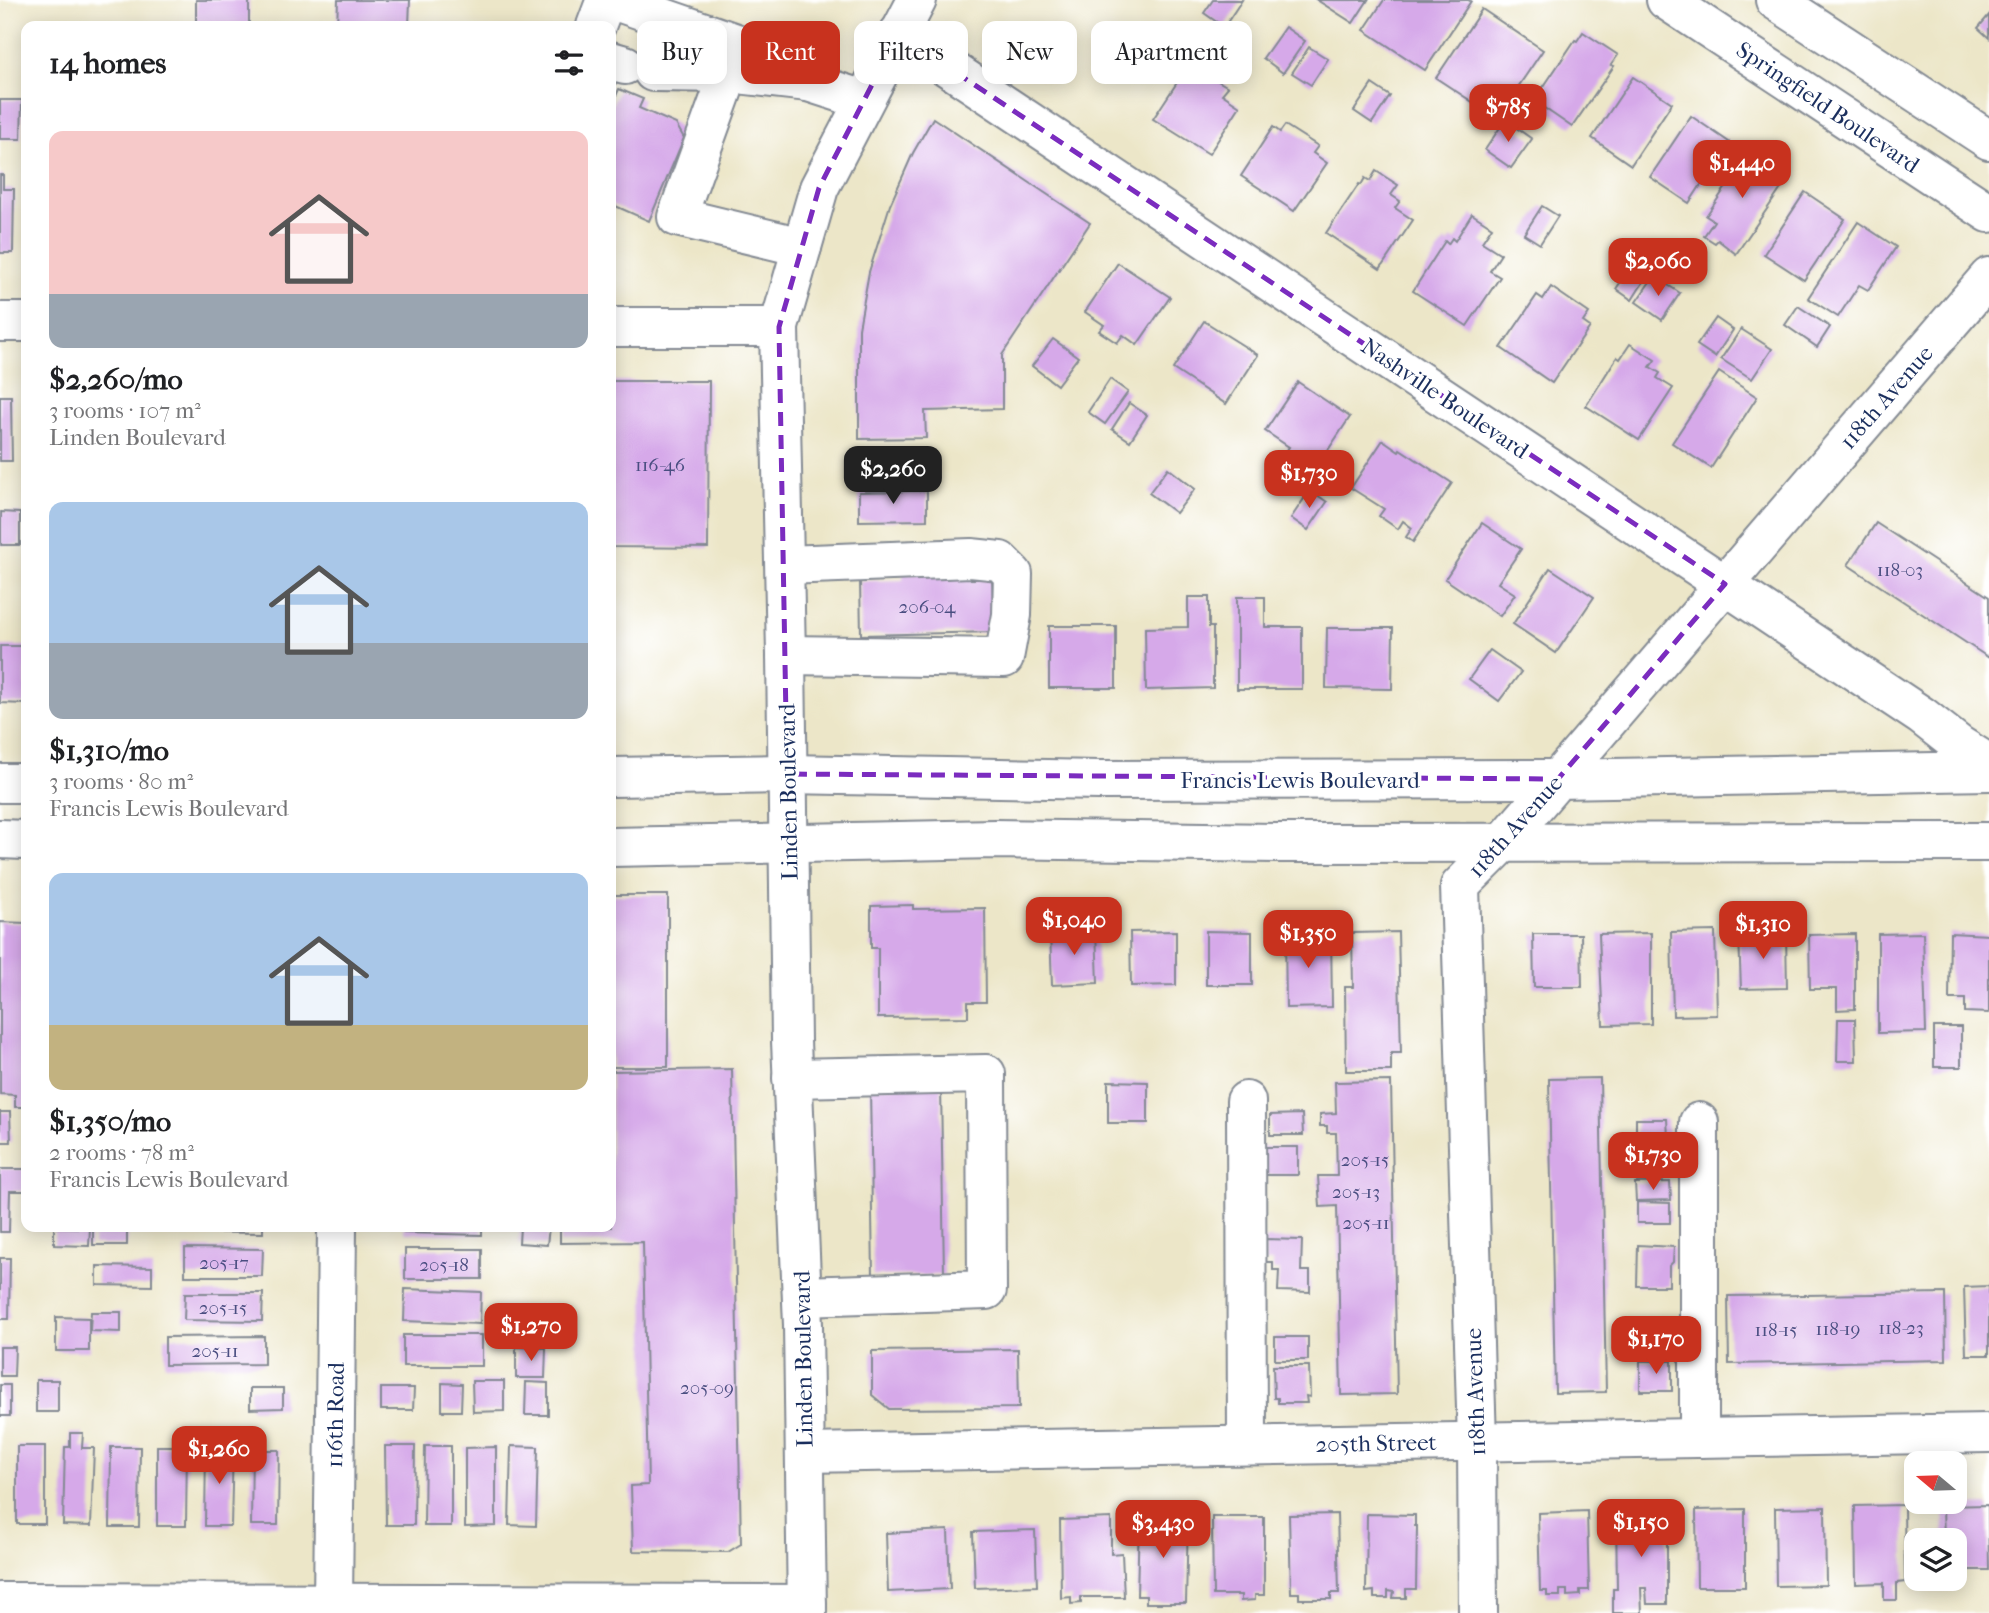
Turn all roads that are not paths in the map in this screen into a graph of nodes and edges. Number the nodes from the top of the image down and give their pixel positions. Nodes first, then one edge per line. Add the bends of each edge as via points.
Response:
1 (916, 0) edge
2 (1666, 0) edge
3 (1775, 0) edge
4 (598, 21) edge
5 (905, 21) edge
6 (741, 45) edge
7 (630, 66) edge
8 (729, 73) junction
9 (741, 74) edge
10 (968, 81) edge
11 (813, 84) edge
12 (872, 84) edge
13 (864, 100) junction
14 (1989, 140) edge
15 (1989, 214) edge
16 (802, 247) junction
17 (1989, 277) edge
18 (0, 322) edge
19 (21, 322) edge
20 (616, 327) edge
21 (779, 327) junction
22 (785, 565) junction
23 (1725, 584) junction
24 (786, 655) junction
25 (1989, 764) edge
26 (1989, 771) edge
27 (787, 774) junction
28 (616, 777) edge
29 (1558, 779) junction
30 (0, 783) edge
31 (21, 783) edge
32 (0, 839) edge
33 (21, 840) edge
34 (1989, 842) edge
35 (788, 844) junction
36 (1502, 844) junction
37 (616, 846) edge
38 (792, 1078) junction
39 (1246, 1101) dead end
40 (1699, 1122) dead end
41 (337, 1232) edge
42 (802, 1296) junction
43 (1989, 1433) edge
44 (1699, 1438) junction
45 (1477, 1441) junction
46 (1247, 1445) junction
47 (805, 1453) junction
48 (0, 1602) edge
49 (333, 1603) junction
50 (807, 1608) edge
51 (1478, 1613) edge

1 - 5 street, Linden Boulevard
2 - 15 street, Springfield Boulevard
3 - 14 street
4 - 6 street via 605,2 621,3
7 - 8 street
8 - 9 street
8 - 16 street via 677,217
10 - 23 street, Nashville Boulevard
11 - 13 street
12 - 13 street, Linden Boulevard
13 - 16 street, Linden Boulevard via 819,188
16 - 21 street, Linden Boulevard
17 - 23 street, 118th Avenue
18 - 19 street
20 - 21 street
21 - 22 street, Linden Boulevard
22 - 24 street, Linden Boulevard
22 - 24 street via 971,558 1000,561 1013,574 1004,658
23 - 25 street, Nashville Boulevard
23 - 29 street, 118th Avenue
24 - 27 street, Linden Boulevard
26 - 29 street, Francis Lewis Boulevard
27 - 28 street, Francis Lewis Boulevard
27 - 29 street, Francis Lewis Boulevard via 1099,780
27 - 35 street, Linden Boulevard
29 - 36 street, 118th Avenue
30 - 31 street
32 - 33 street
34 - 36 street
35 - 36 street via 995,839
35 - 37 street
35 - 38 street, Linden Boulevard
36 - 45 street, 118th Avenue via 1460,886
38 - 42 street, Linden Boulevard
38 - 42 street via 986,1073 987,1290
39 - 46 street
40 - 44 street
41 - 49 street, 116th Road
42 - 47 street, Linden Boulevard
43 - 44 street, 205th Street
44 - 45 street, 205th Street
45 - 46 street, 205th Street
45 - 51 street, 118th Avenue
46 - 47 street, 205th Street
47 - 50 street, Linden Boulevard
48 - 49 street
49 - 50 street

